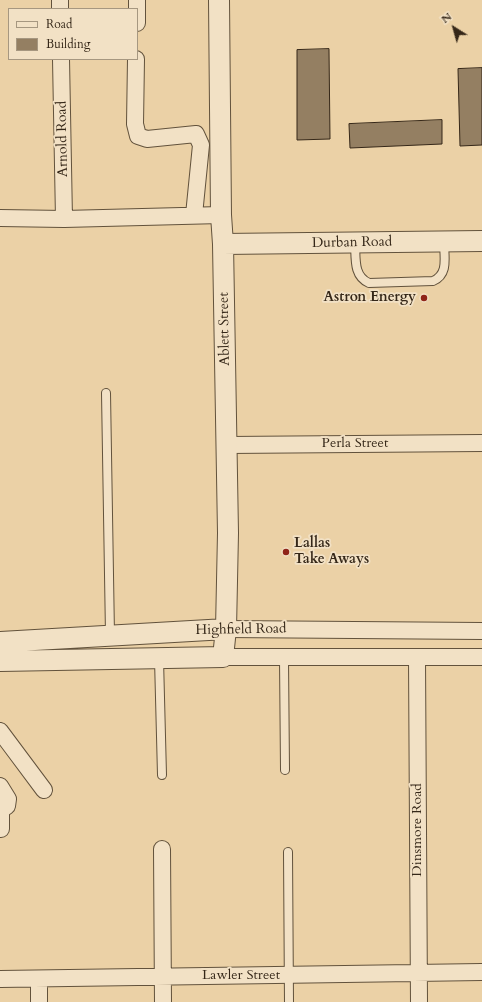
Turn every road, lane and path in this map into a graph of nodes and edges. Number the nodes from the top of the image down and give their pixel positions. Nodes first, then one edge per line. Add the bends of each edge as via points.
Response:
1 (219, 0) edge
2 (61, 60) edge
3 (136, 60) edge
4 (194, 215) junction
5 (220, 215) junction
6 (0, 218) edge
7 (64, 219) junction
8 (482, 241) edge
9 (444, 242) junction
10 (355, 243) junction
11 (223, 244) junction
12 (106, 393) dead end
13 (482, 443) edge
14 (228, 445) junction
15 (226, 629) junction
16 (482, 631) edge
17 (110, 636) junction
18 (0, 642) edge
19 (223, 657) junction
20 (482, 657) edge
21 (159, 658) junction
22 (284, 658) junction
23 (417, 658) junction
24 (0, 661) edge
25 (0, 731) edge
26 (285, 770) dead end
27 (162, 775) dead end
28 (0, 786) edge
29 (44, 790) dead end
30 (0, 810) edge
31 (1, 829) dead end
32 (162, 849) dead end
33 (288, 852) dead end
34 (419, 972) junction
35 (482, 972) edge
36 (163, 976) junction
37 (290, 976) junction
38 (0, 979) edge
39 (39, 979) junction
40 (40, 1002) edge
41 (163, 1002) edge
42 (289, 1002) edge
43 (420, 1002) edge

1 - 5 street, Ablett Street
2 - 7 street, Arnold Road
3 - 4 street via 135,124 138,136 147,139 196,134 201,145
4 - 5 street
4 - 7 street
5 - 11 street, Ablett Street
6 - 7 street
8 - 9 street, Durban Road
9 - 10 street, Durban Road
9 - 10 lane via 444,272 440,278 433,281 369,283 361,280 357,273
10 - 11 street, Durban Road
11 - 14 street, Ablett Street
12 - 17 lane
13 - 14 street, Perla Street
14 - 15 street, Ablett Street
15 - 16 street, Highfield Road
15 - 17 street, Highfield Road
15 - 19 street, Ablett Street
17 - 18 street, Highfield Road
19 - 21 street, Highfield Road
19 - 22 street, Highfield Road
20 - 23 street, Highfield Road
21 - 24 street, Highfield Road
21 - 27 lane
22 - 23 street, Highfield Road
22 - 26 lane
23 - 34 street, Dinsmore Road
25 - 29 street
28 - 30 street via 8,799 7,806
30 - 31 street
32 - 36 street
33 - 37 lane
34 - 35 street, Lawler Street
34 - 37 street, Lawler Street
34 - 43 street, Dinsmore Road
36 - 37 street, Lawler Street
36 - 39 street, Lawler Street
36 - 41 street
37 - 42 lane
38 - 39 street, Lawler Street
39 - 40 street

